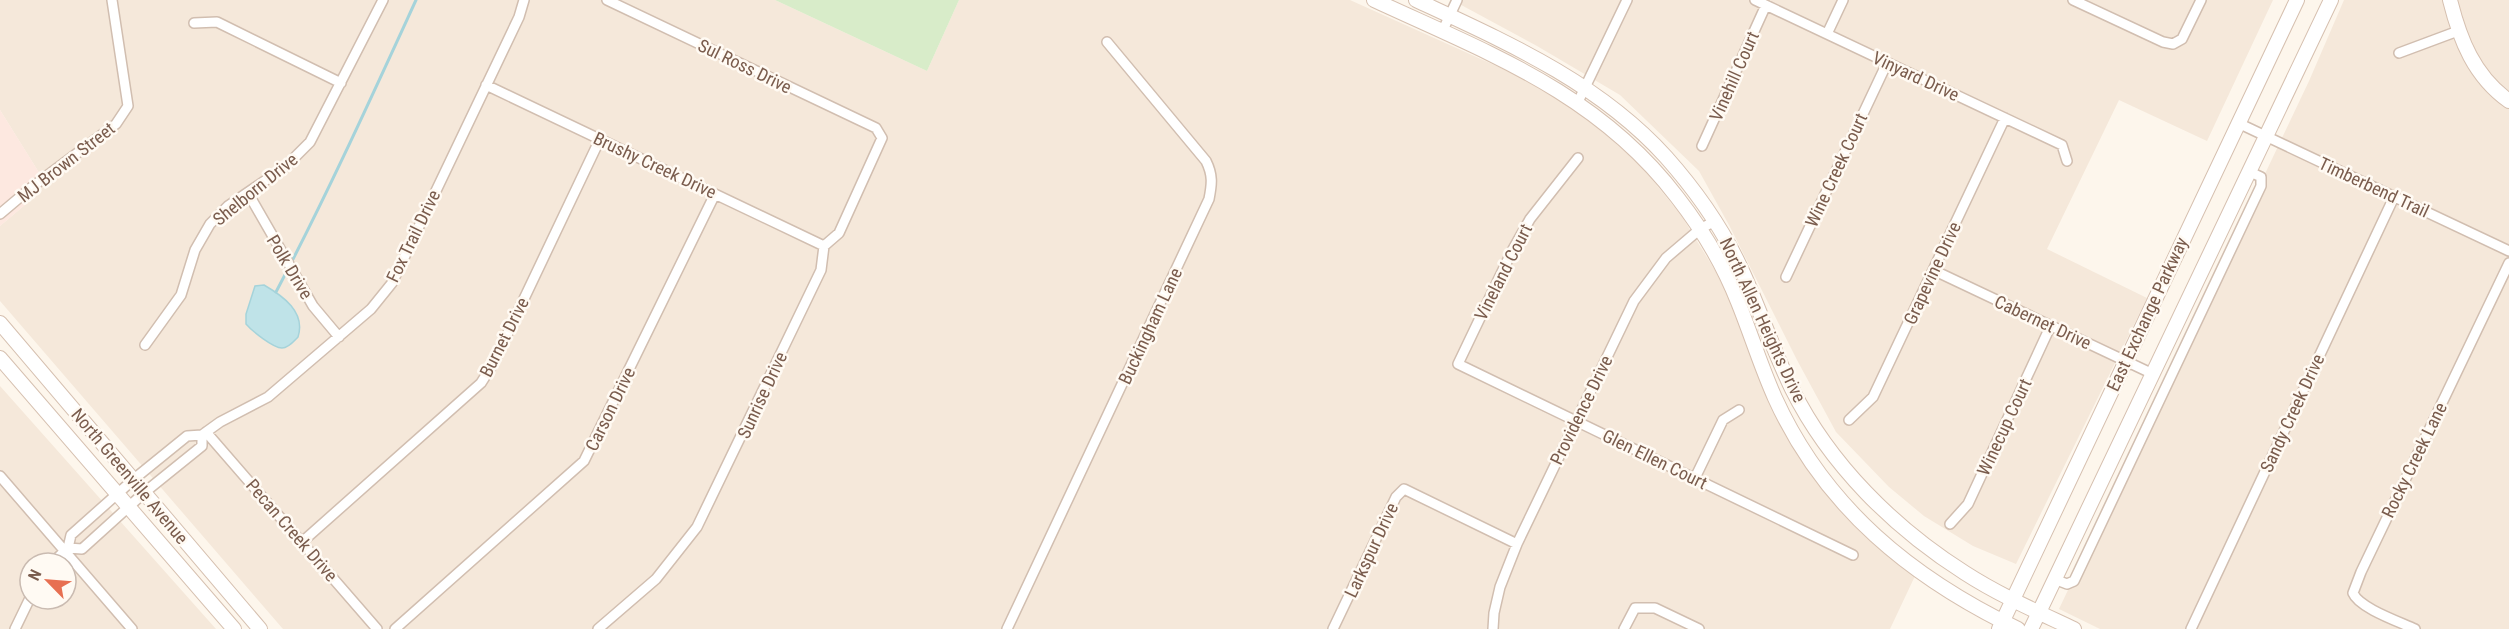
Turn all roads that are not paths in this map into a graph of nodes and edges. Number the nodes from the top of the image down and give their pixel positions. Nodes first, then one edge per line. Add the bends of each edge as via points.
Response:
1 (112, 0) edge
2 (383, 0) edge
3 (524, 0) edge
4 (607, 0) edge
5 (1374, 0) edge
6 (1416, 0) edge
7 (1457, 0) edge
8 (1628, 0) edge
9 (1755, 0) edge
10 (1843, 0) edge
11 (2073, 0) edge
12 (2201, 0) edge
13 (2296, 0) edge
14 (2331, 0) edge
15 (2450, 0) edge
16 (1766, 5) junction
17 (1450, 16) junction
18 (194, 23) dead end
19 (2458, 31) junction
20 (1442, 32) junction
21 (1827, 34) junction
22 (1107, 42) dead end
23 (2399, 53) dead end
24 (1887, 63) junction
25 (341, 83) junction
26 (486, 85) junction
27 (1586, 87) junction
28 (2509, 101) edge
29 (1578, 102) junction
30 (2005, 118) junction
31 (2238, 123) junction
32 (2267, 137) junction
33 (600, 140) junction
34 (1702, 146) dead end
35 (1578, 158) dead end
36 (2067, 160) dead end
37 (2250, 172) junction
38 (248, 193) junction
39 (715, 194) junction
40 (2394, 197) junction
41 (0, 214) edge
42 (1715, 220) junction
43 (1700, 229) junction
44 (824, 246) junction
45 (2509, 251) edge
46 (2509, 263) edge
47 (1933, 270) junction
48 (1786, 277) dead end
49 (0, 322) edge
50 (2051, 325) junction
51 (339, 337) junction
52 (145, 345) dead end
53 (0, 357) edge
54 (2126, 361) junction
55 (1458, 364) joint
56 (2153, 374) junction
57 (1739, 410) dead end
58 (1576, 420) junction
59 (1849, 420) dead end
60 (204, 433) junction
61 (0, 476) edge
62 (1695, 478) junction
63 (134, 479) junction
64 (145, 492) junction
65 (116, 494) junction
66 (128, 507) junction
67 (1950, 524) dead end
68 (302, 542) junction
69 (1517, 544) junction
70 (66, 549) junction
71 (1852, 555) dead end
72 (2054, 579) junction
73 (2013, 599) junction
74 (24, 611) edge
75 (2039, 612) junction
76 (2001, 625) edge
77 (15, 629) edge
78 (132, 629) edge
79 (234, 629) edge
80 (260, 629) edge
81 (377, 629) edge
82 (395, 629) edge
83 (598, 629) edge
84 (1008, 629) edge
85 (1333, 629) edge
86 (1493, 629) edge
87 (1624, 629) edge
88 (1699, 629) edge
89 (2018, 629) edge
90 (2031, 629) edge
91 (2074, 629) edge
92 (2191, 629) edge
93 (2415, 629) edge

1 - 41 street, MJ Brown Street via 128,106 124,114
2 - 25 street, Shelborn Drive
3 - 26 street, Fox Trail Drive
4 - 44 street, Sul Ross Drive via 876,128 881,142 839,233
5 - 20 main road, North Allen Heights Drive
6 - 17 main road, North Allen Heights Drive
7 - 17 street
8 - 27 street
9 - 16 street, Vinyard Drive
10 - 21 street
11 - 12 street via 2163,42 2175,43 2185,34
13 - 31 main road, East Exchange Parkway
14 - 32 main road, East Exchange Parkway
15 - 19 main road
16 - 21 street, Vinyard Drive
16 - 34 street, Vinehill Court
17 - 20 street
17 - 27 main road, North Allen Heights Drive via 1538,58
18 - 25 street via 217,22
19 - 23 street
19 - 28 main road via 2485,80
20 - 29 main road, North Allen Heights Drive via 1533,75
21 - 24 street, Vinyard Drive
22 - 84 street, Buckingham Lane via 1206,161 1213,176 1212,186
24 - 30 street, Vinyard Drive
24 - 48 street, Wine Creek Court
25 - 38 street, Shelborn Drive via 310,142 285,167
26 - 33 street, Brushy Creek Drive
26 - 51 street, Fox Trail Drive via 392,283 371,309
27 - 29 street
27 - 42 main road, North Allen Heights Drive via 1665,157
29 - 43 main road, North Allen Heights Drive via 1628,143 1676,195
30 - 36 street, Vinyard Drive via 2061,145
30 - 47 street, Grapevine Drive
31 - 32 street, Timberbend Trail
31 - 54 main road, East Exchange Parkway
32 - 37 main road, East Exchange Parkway
32 - 40 street, Timberbend Trail
33 - 39 street, Brushy Creek Drive
33 - 68 street, Burnet Drive via 481,383
35 - 55 street, Vineland Court via 1525,227
37 - 56 main road, East Exchange Parkway
37 - 72 street via 2261,177 2261,186 2074,581 2067,584
38 - 51 street, Polk Drive via 314,306
38 - 52 street, Shelborn Drive via 210,224 195,250 181,295
39 - 44 street, Brushy Creek Drive
39 - 82 street, Carson Drive via 584,461
40 - 45 street, Timberbend Trail
40 - 92 street, Sandy Creek Drive
42 - 43 street, Providence Drive
42 - 73 main road, North Allen Heights Drive via 1743,272 1793,390 1848,472 1882,509 1923,544
43 - 58 street, Providence Drive via 1645,282
43 - 76 main road, North Allen Heights Drive via 1728,277 1776,400 1831,489 1907,564
44 - 83 street, Sunrise Drive via 822,270 697,527 656,579
46 - 93 street, Rocky Creek Lane via 2353,593 2360,602
47 - 50 street, Cabernet Drive
47 - 59 street, Grapevine Drive via 1873,397
49 - 63 main road, North Greenville Avenue
50 - 54 street, Cabernet Drive
50 - 67 street, Winecup Court via 1968,504
51 - 60 street, Fox Trail Drive via 268,397
53 - 65 main road, North Greenville Avenue
54 - 56 street, Cabernet Drive
54 - 73 main road, East Exchange Parkway
55 - 58 street, Glen Ellen Court
56 - 72 main road, East Exchange Parkway
57 - 62 street via 1723,420
58 - 62 street, Glen Ellen Court
58 - 69 street, Providence Drive
60 - 63 street, Fox Trail Drive via 187,436
60 - 64 street, Fox Trail Drive via 202,446
60 - 68 street, Pecan Creek Drive
61 - 70 street
62 - 71 street, Glen Ellen Court
63 - 64 main road, North Greenville Avenue
63 - 65 street, Fox Trail Drive
64 - 66 street, Fox Trail Drive
64 - 80 main road, North Greenville Avenue
65 - 66 main road, North Greenville Avenue
65 - 70 street, Fox Trail Drive via 71,535
66 - 70 street, Fox Trail Drive via 82,549
66 - 79 main road, North Greenville Avenue
68 - 81 street, Pecan Creek Drive
69 - 85 street, Larkspur Drive via 1404,489 1396,497
69 - 86 street, Providence Drive via 1500,587
70 - 78 street
72 - 75 main road, East Exchange Parkway
73 - 75 main road, North Allen Heights Drive
73 - 76 main road, East Exchange Parkway
74 - 77 street
75 - 90 main road, East Exchange Parkway
75 - 91 main road, North Allen Heights Drive
76 - 89 main road, North Allen Heights Drive
87 - 88 street via 1635,608 1655,608

